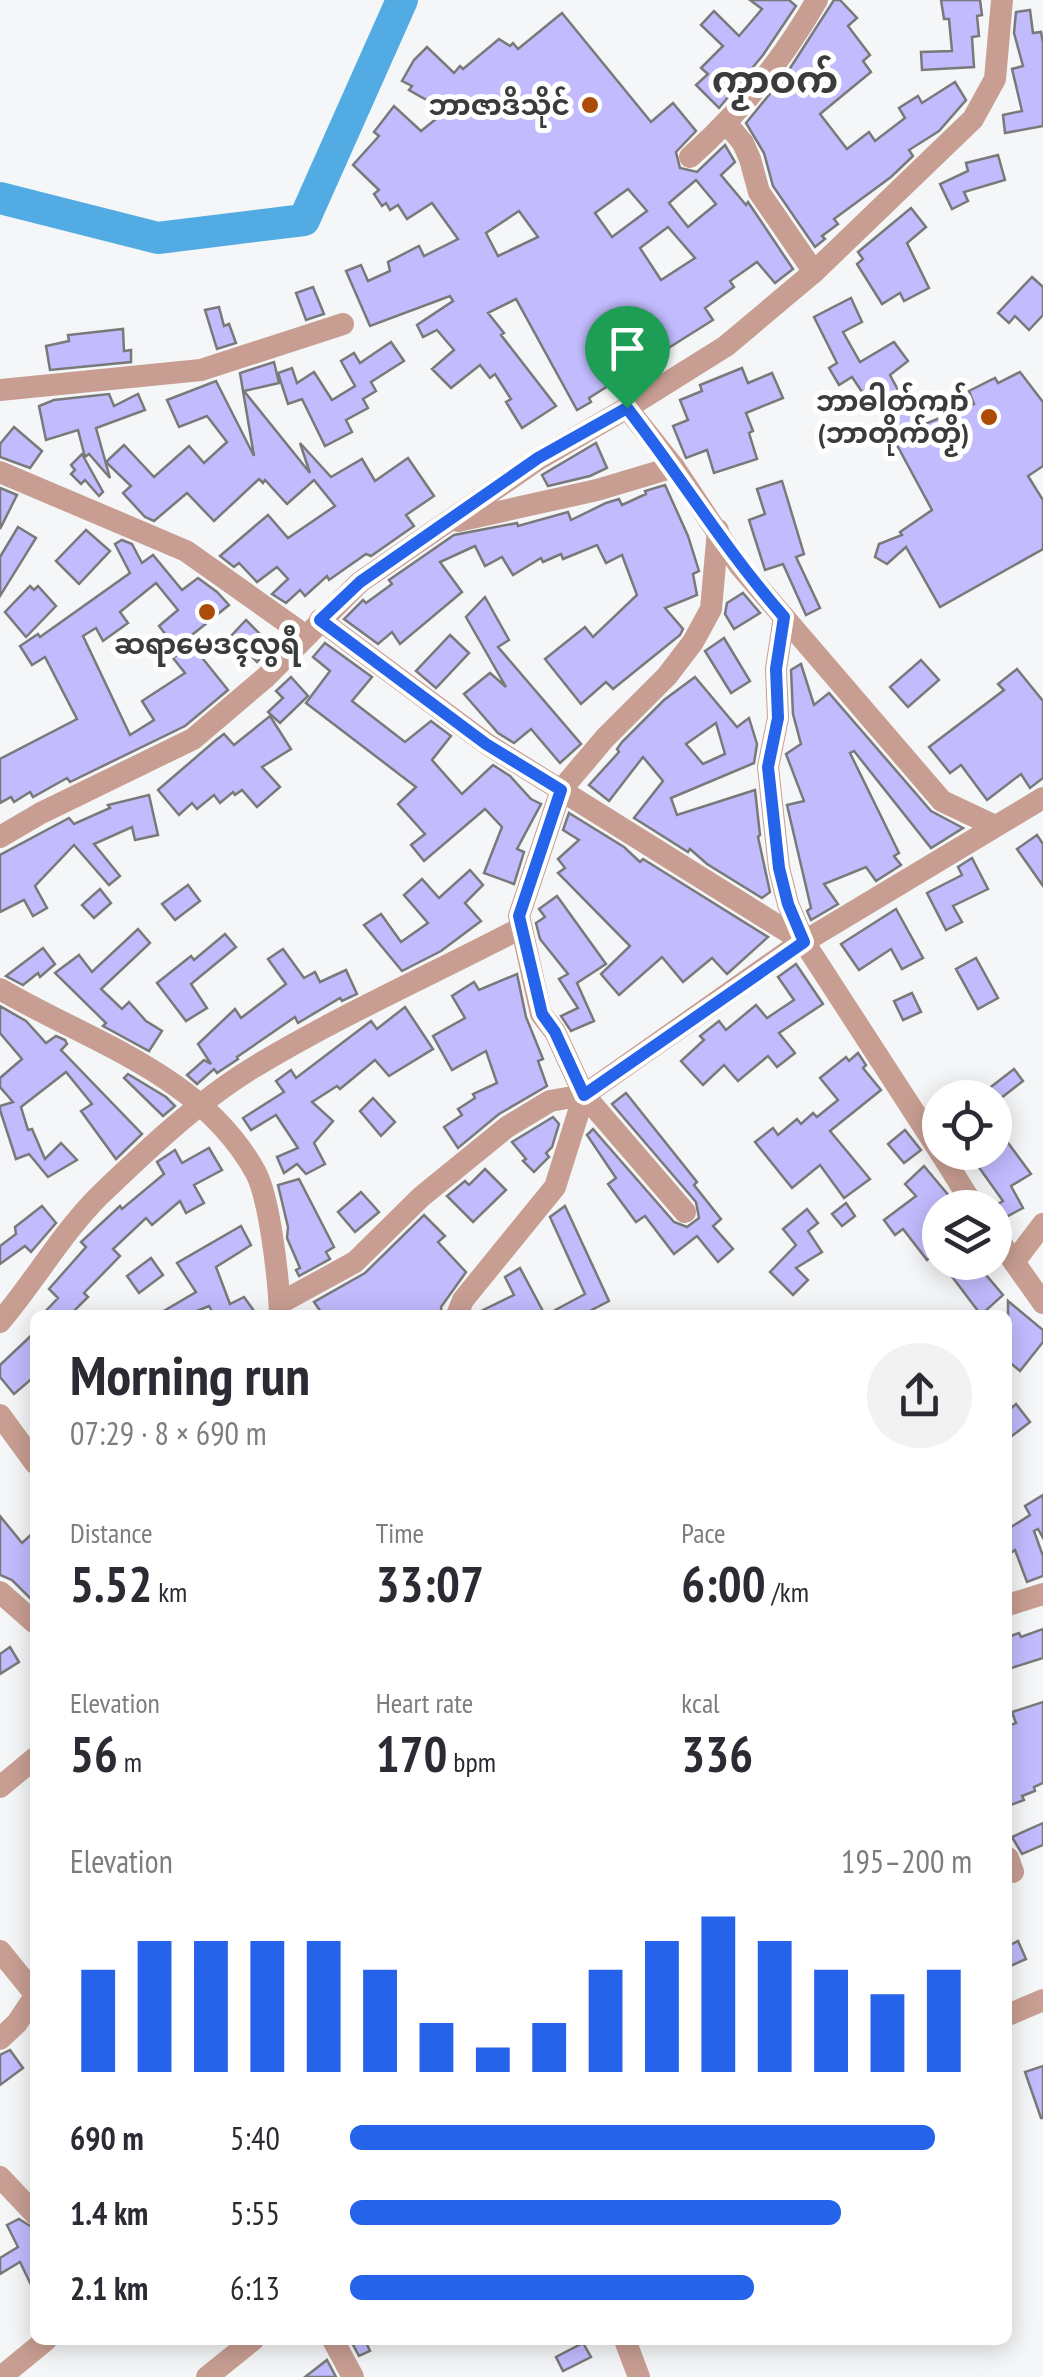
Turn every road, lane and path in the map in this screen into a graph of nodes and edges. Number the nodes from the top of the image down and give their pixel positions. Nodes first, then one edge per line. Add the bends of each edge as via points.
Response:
1 (817, 0) edge
2 (1002, 0) edge
3 (727, 124) junction
4 (690, 156) dead end
5 (814, 272) junction
6 (342, 324) dead end
7 (0, 390) edge
8 (627, 408) junction
9 (674, 467) junction
10 (0, 472) edge
11 (445, 524) junction
12 (718, 530) junction
13 (784, 617) junction
14 (313, 628) junction
15 (561, 790) junction
16 (1043, 798) edge
17 (996, 826) junction
18 (0, 837) edge
19 (521, 928) junction
20 (804, 942) junction
21 (0, 988) edge
22 (584, 1095) junction
23 (202, 1105) junction
24 (922, 1124) edge
25 (685, 1212) dead end
26 (1043, 1224) edge
27 (1012, 1259) edge
28 (1014, 1262) junction
29 (1043, 1303) edge
30 (280, 1309) edge
31 (459, 1310) edge
32 (0, 1322) edge
33 (0, 1415) edge
34 (30, 1456) edge
35 (0, 1592) edge
36 (1043, 1594) edge
37 (1012, 1604) edge
38 (30, 1618) edge
39 (30, 1762) edge
40 (0, 1787) edge
41 (0, 1952) edge
42 (30, 1989) edge
43 (1043, 2000) edge
44 (30, 2003) edge
45 (1012, 2013) edge
46 (0, 2039) edge
47 (0, 2176) edge
48 (30, 2209) edge
49 (40, 2345) edge
50 (247, 2345) edge
51 (335, 2345) edge
52 (627, 2345) edge
53 (1, 2377) edge
54 (208, 2377) edge
55 (353, 2377) edge
56 (639, 2377) edge

1 - 3 street
2 - 5 street via 995,79 973,120
3 - 4 street
3 - 5 street via 743,143 759,192
5 - 8 street via 726,346
6 - 7 street via 201,370
8 - 9 street
8 - 11 street via 538,458
9 - 11 street
9 - 12 street
10 - 14 street via 186,550
11 - 14 street via 360,582
12 - 13 street via 738,565
12 - 15 street via 710,608 693,642
13 - 17 street via 942,801
13 - 20 street via 768,767 779,868
14 - 15 street
14 - 18 street via 193,739
15 - 19 street via 519,916
15 - 20 street
16 - 17 street
17 - 20 street
19 - 22 street via 542,1014
19 - 23 street via 321,1030
20 - 22 street
20 - 24 street
21 - 23 street via 140,1062
22 - 25 street
22 - 30 street via 550,1101 507,1127 355,1262
22 - 31 street via 555,1187
23 - 30 street via 257,1175
23 - 32 street via 97,1198
26 - 28 street
27 - 28 street
28 - 29 street
33 - 34 street
35 - 38 street
36 - 37 street
39 - 40 street
41 - 42 street
43 - 45 street
44 - 46 street
47 - 48 street
49 - 53 street
50 - 54 street
51 - 55 street
52 - 56 street

